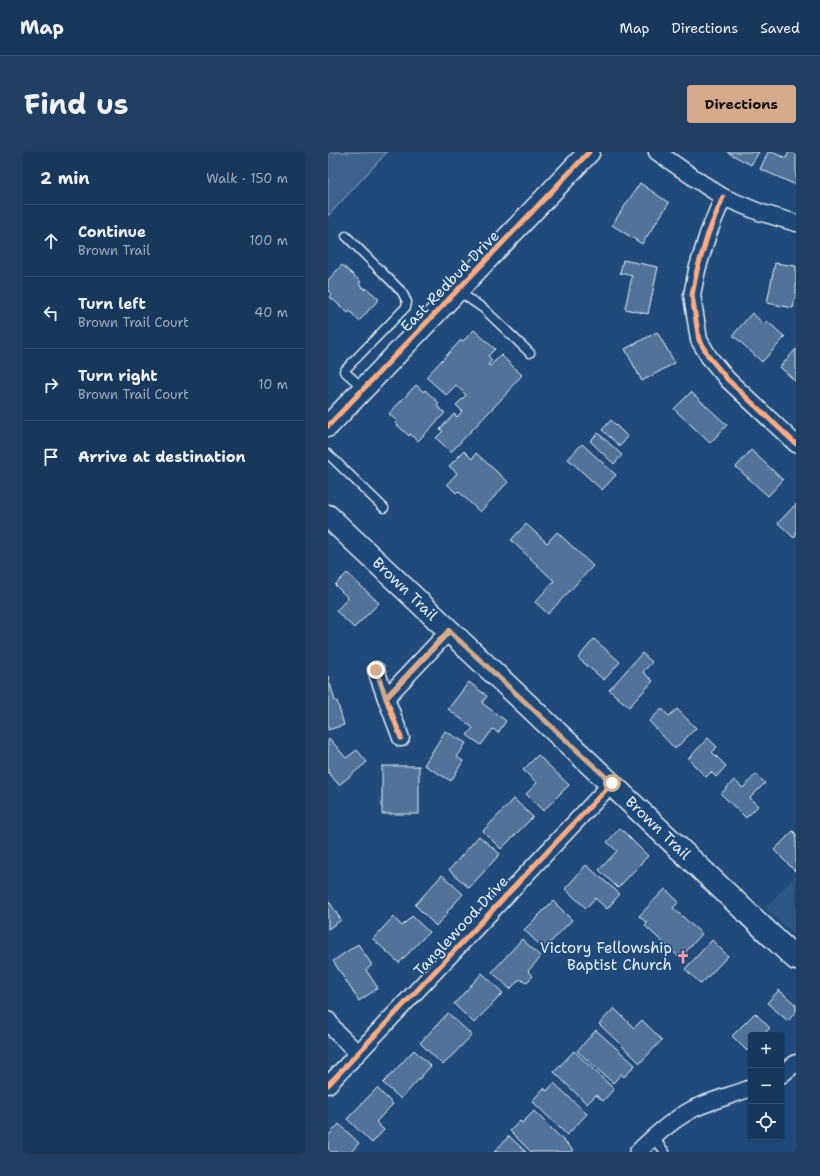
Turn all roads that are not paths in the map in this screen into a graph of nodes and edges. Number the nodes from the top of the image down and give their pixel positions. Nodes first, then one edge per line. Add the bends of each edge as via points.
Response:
1 (589, 152) edge
2 (657, 152) edge
3 (723, 197) junction
4 (796, 223) edge
5 (346, 236) dead end
6 (458, 291) junction
7 (530, 353) dead end
8 (363, 388) junction
9 (328, 426) edge
10 (796, 444) edge
11 (328, 454) edge
12 (384, 508) dead end
13 (328, 516) edge
14 (449, 631) junction
15 (376, 670) dead end
16 (386, 698) junction
17 (401, 738) dead end
18 (612, 783) junction
19 (796, 959) edge
20 (328, 1020) edge
21 (358, 1053) junction
22 (796, 1063) edge
23 (784, 1073) edge
24 (328, 1085) edge
25 (748, 1089) edge
26 (653, 1137) junction
27 (638, 1152) edge
28 (665, 1152) edge

1 - 6 street, East Redbud Drive
2 - 3 street
3 - 4 street
3 - 10 street via 708,234 692,295 699,340 728,380
5 - 8 lane via 402,292 407,302 406,308 344,371
6 - 7 lane via 484,309
6 - 8 street, East Redbud Drive
8 - 9 street, East Redbud Drive
11 - 12 lane
13 - 14 main road, Brown Trail
14 - 16 street
14 - 18 main road, Brown Trail
15 - 16 street
16 - 17 street
18 - 19 main road, Brown Trail
18 - 21 street, Tanglewood Drive
20 - 21 street via 336,1032
21 - 24 street, Tanglewood Drive
22 - 23 street
25 - 26 street via 695,1108
26 - 27 street
26 - 28 lane

